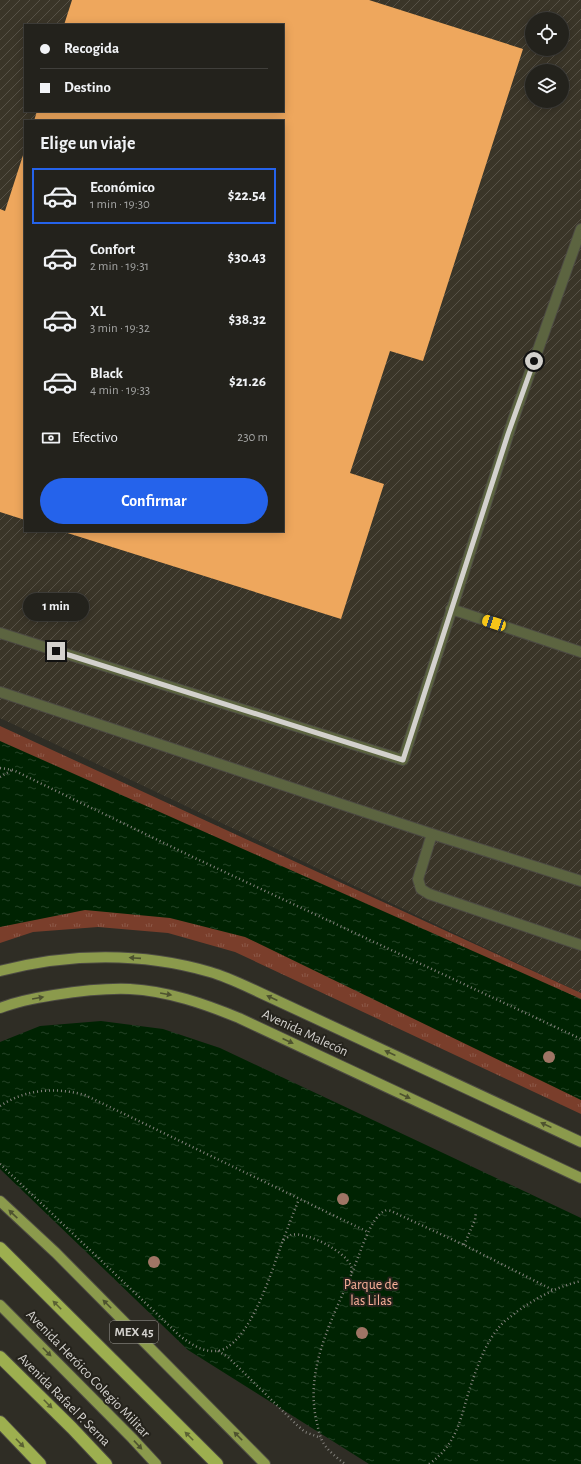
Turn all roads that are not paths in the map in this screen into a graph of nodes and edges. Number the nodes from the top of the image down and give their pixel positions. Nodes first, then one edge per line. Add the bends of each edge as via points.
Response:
1 (581, 230) edge
2 (451, 609) junction
3 (0, 633) edge
4 (581, 652) edge
5 (0, 692) edge
6 (432, 834) junction
7 (581, 881) edge
8 (581, 945) edge
9 (0, 971) edge
10 (0, 1008) edge
11 (581, 1142) edge
12 (581, 1178) edge
13 (0, 1201) edge
14 (0, 1248) edge
15 (0, 1305) edge
16 (0, 1357) edge
17 (0, 1422) edge
18 (40, 1464) edge
19 (106, 1464) edge
20 (156, 1464) edge
21 (217, 1464) edge
22 (265, 1464) edge

1 - 2 lane via 513,420
2 - 3 lane via 403,760
2 - 4 lane
5 - 6 lane
6 - 7 lane
6 - 8 lane via 418,880 421,888 429,894
11 -> 9 main road, Avenida Malecón via 212,972 177,964 105,956 64,958
10 -> 12 main road, Avenida Malecón via 16,1002 94,989 131,989 170,995 208,1006 239,1018
22 -> 13 main road, MEX 45 via 56,1253
21 -> 14 highway
15 -> 20 main road, Avenida Heróico Colegio Militar
16 -> 19 highway, Avenida Rafael P. Serna
17 -> 18 highway

